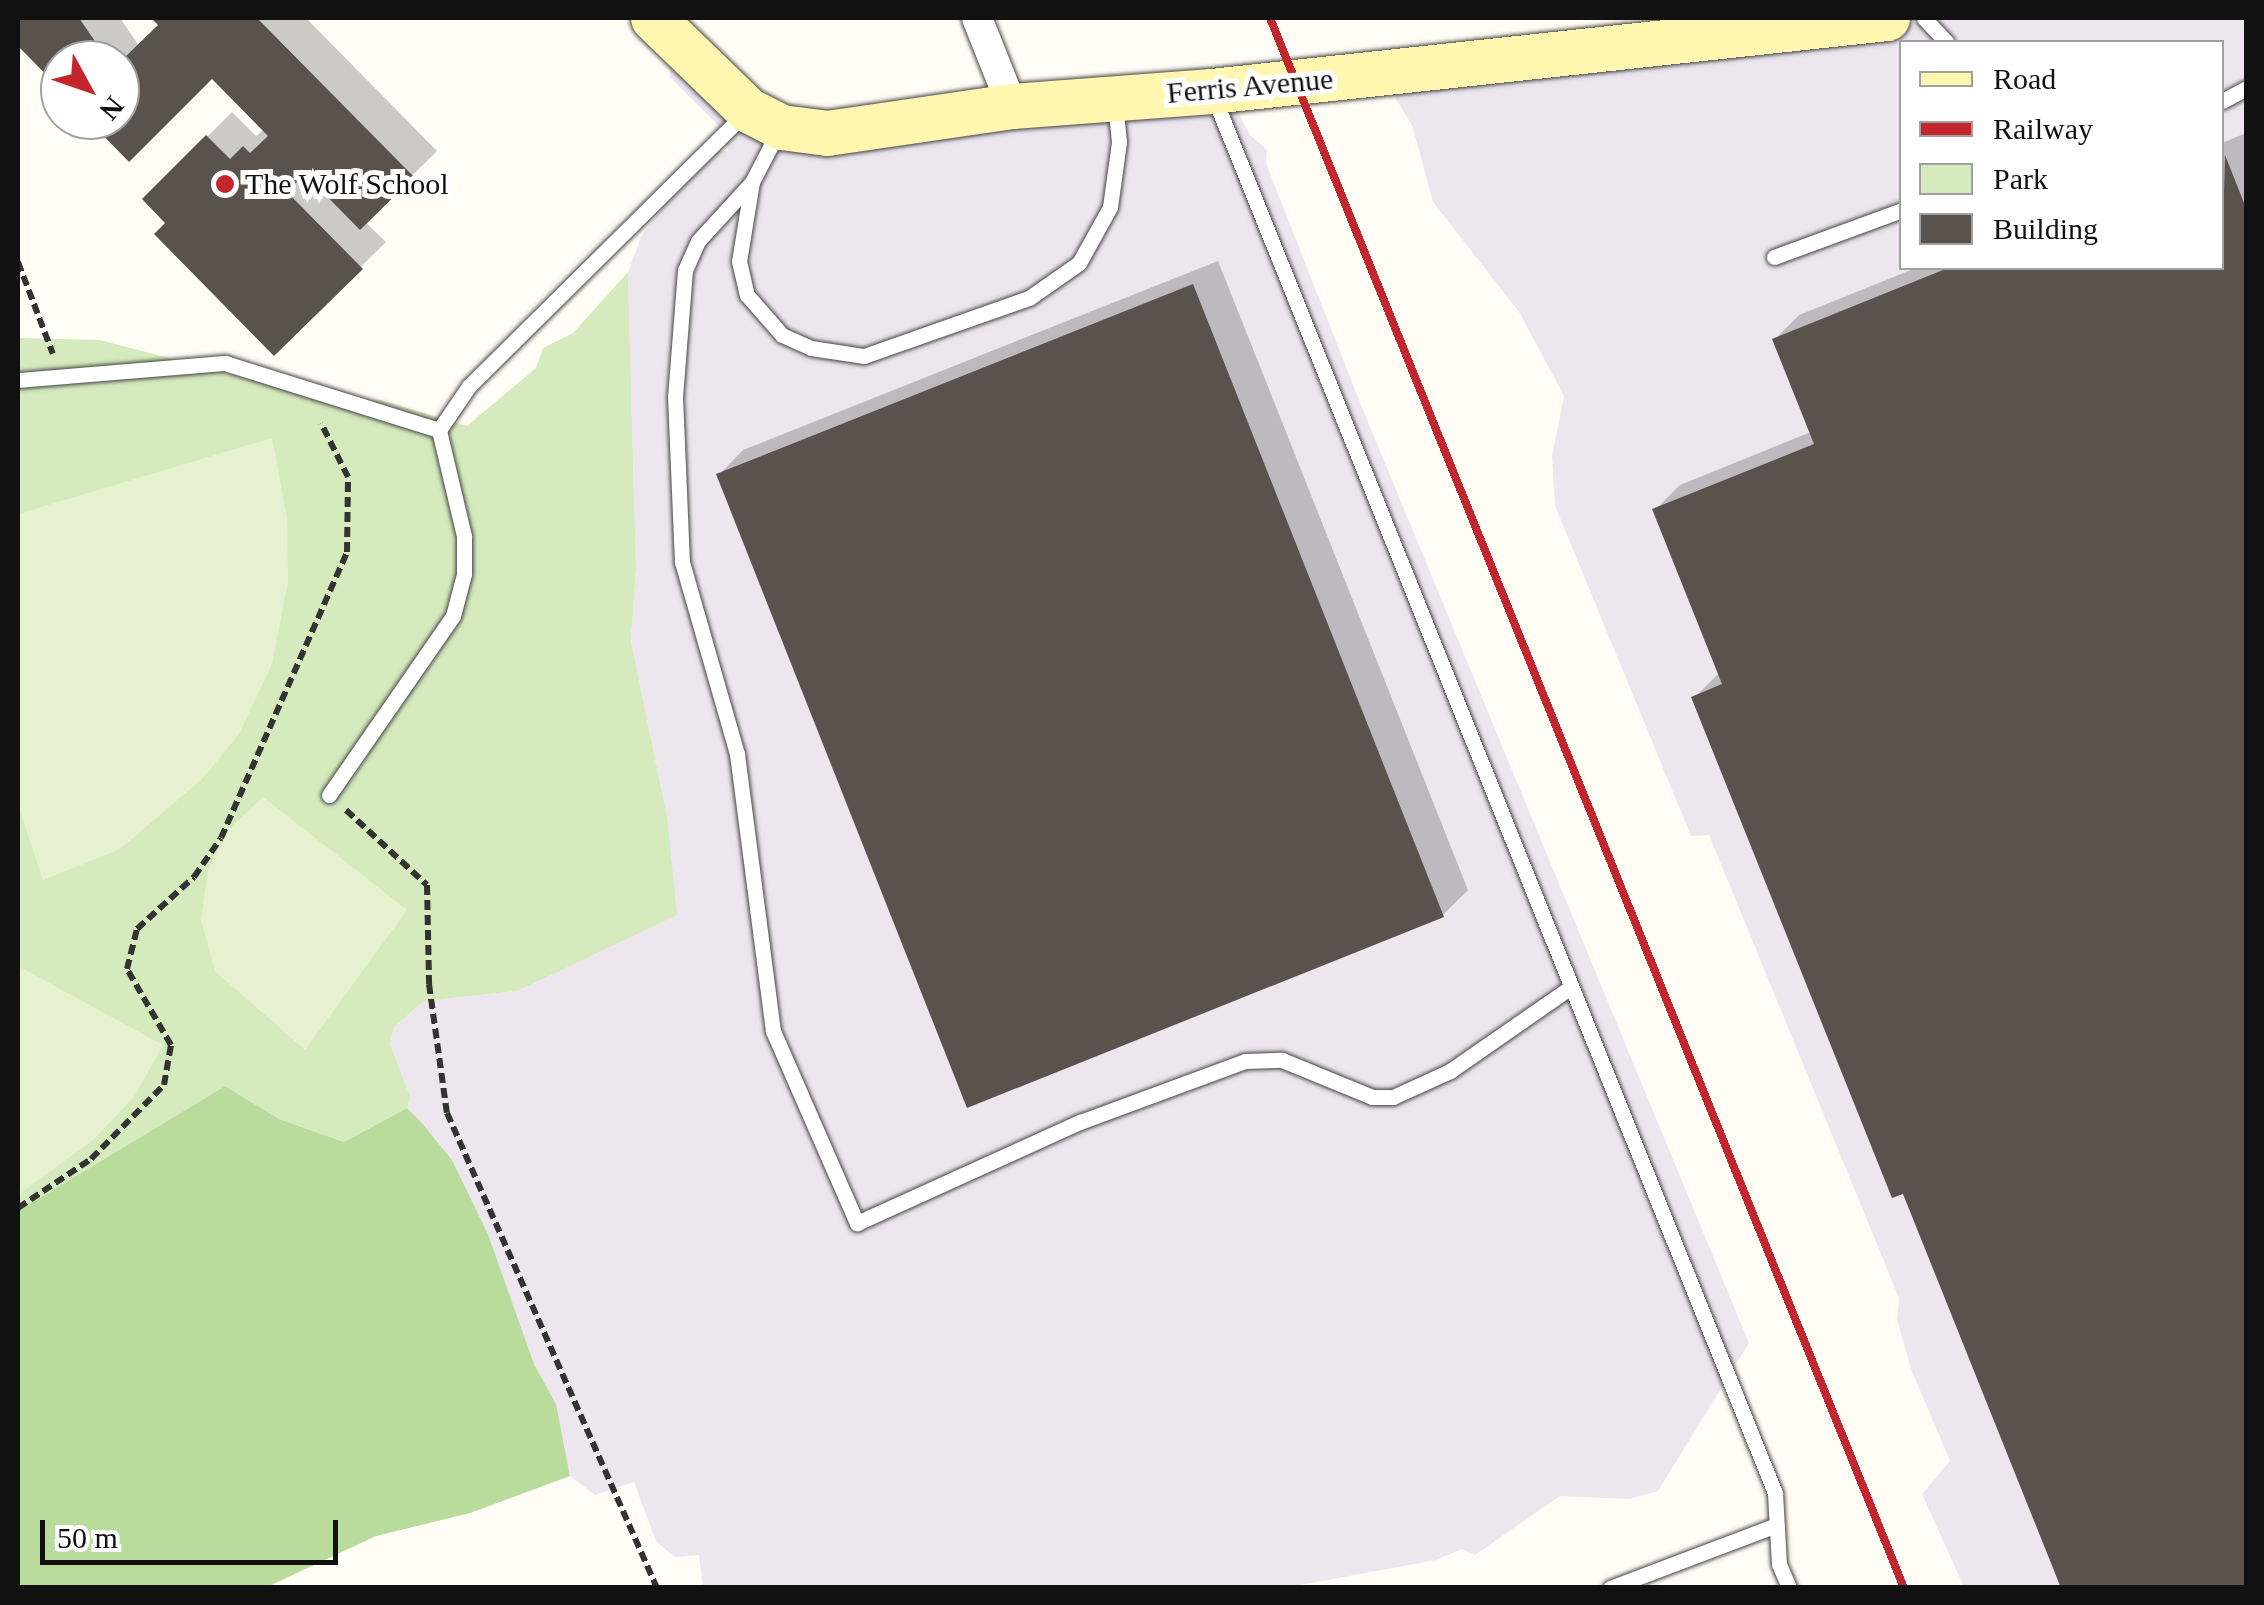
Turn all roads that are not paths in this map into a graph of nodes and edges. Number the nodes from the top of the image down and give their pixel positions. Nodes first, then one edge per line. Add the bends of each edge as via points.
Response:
1 (653, 18) edge
2 (977, 18) edge
3 (1887, 18) edge
4 (1924, 18) edge
5 (1818, 22) edge
6 (1944, 40) edge
7 (2246, 88) edge
8 (1211, 91) junction
9 (1114, 98) junction
10 (2224, 100) edge
11 (1012, 106) junction
12 (764, 118) junction
13 (752, 182) junction
14 (1899, 211) edge
15 (1774, 257) dead end
16 (18, 380) edge
17 (439, 430) junction
18 (330, 795) road end
19 (1571, 987) junction
20 (1777, 1526) junction
21 (1610, 1588) edge
22 (1789, 1588) edge

1 - 12 street
2 - 11 street
3 - 5 street, Ferris Avenue
4 - 6 lane
5 - 8 street, Ferris Avenue
7 - 10 lane
8 - 9 street, Ferris Avenue
8 - 19 lane
9 - 11 street, Ferris Avenue
9 - 13 lane via 1119,142 1110,207 1080,263 1028,298 884,354 811,348 763,318 746,295 739,261
11 - 12 street, Ferris Avenue via 826,133
12 - 13 lane
12 - 17 lane via 469,386
13 - 19 lane via 698,241 685,270 676,396 682,562 737,754 773,1031 856,1222 1080,1122 1245,1061 1282,1060 1372,1096 1393,1097 1450,1071
14 - 15 lane
16 - 17 lane via 226,363
17 - 18 lane via 464,536 464,574 453,616
19 - 20 lane via 1775,1493
20 - 21 lane
20 - 22 lane via 1779,1564

